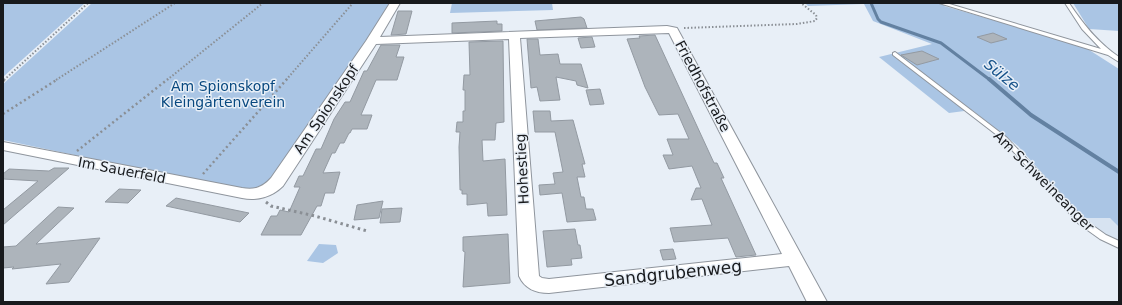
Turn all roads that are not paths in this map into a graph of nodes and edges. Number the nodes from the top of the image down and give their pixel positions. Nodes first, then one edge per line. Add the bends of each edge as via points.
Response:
1 (396, 3) edge
2 (941, 3) edge
3 (1067, 3) edge
4 (514, 35) junction
5 (372, 41) junction
6 (1108, 52) junction
7 (895, 54) dead end
8 (1119, 60) edge
9 (3, 146) edge
10 (242, 194) joint
11 (1119, 245) edge
12 (795, 260) junction
13 (551, 286) joint
14 (817, 302) edge

1 - 5 street, Am Spionskopf
2 - 6 lane
3 - 6 lane via 1090,37
4 - 5 street, Friedhofstraße
4 - 12 street, Friedhofstraße via 674,30
4 - 13 street, Hohestieg via 529,277 536,284
5 - 10 street, Am Spionskopf via 272,188 254,194
6 - 8 lane
7 - 11 lane, Am Schweineanger via 1004,138 1082,222 1103,238
9 - 10 street, Im Sauerfeld
12 - 13 street, Sandgrubenweg
12 - 14 street, Friedhofstraße

